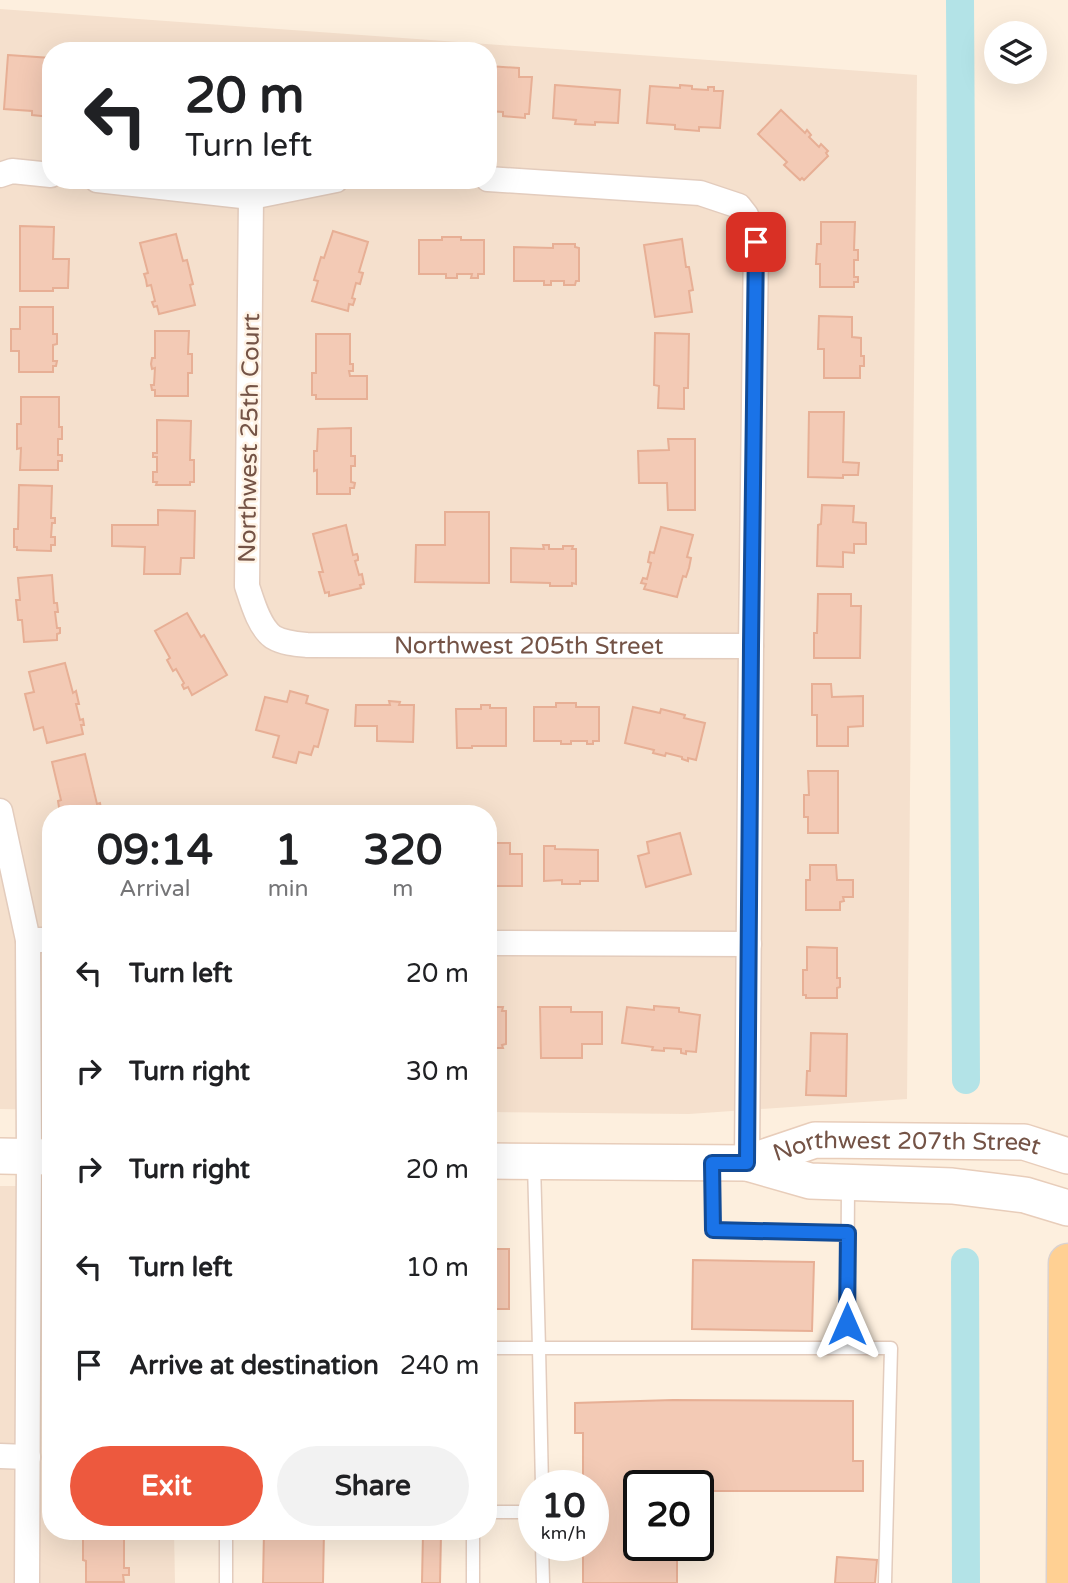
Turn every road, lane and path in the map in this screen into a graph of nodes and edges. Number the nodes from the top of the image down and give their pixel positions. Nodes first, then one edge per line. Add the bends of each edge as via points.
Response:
1 (42, 174) edge
2 (0, 175) edge
3 (497, 180) edge
4 (179, 189) edge
5 (291, 189) edge
6 (251, 197) junction
7 (307, 645) joint
8 (751, 646) junction
9 (0, 811) edge
10 (39, 940) edge
11 (497, 943) edge
12 (749, 944) junction
13 (27, 1156) edge
14 (1068, 1156) edge
15 (497, 1161) edge
16 (534, 1161) junction
17 (712, 1163) junction
18 (747, 1163) junction
19 (848, 1182) junction
20 (1068, 1208) edge
21 (848, 1233) junction
22 (1068, 1263) edge
23 (847, 1346) junction
24 (497, 1348) edge
25 (540, 1348) junction
26 (0, 1456) edge
27 (28, 1457) junction
28 (542, 1470) edge
29 (497, 1512) edge
30 (518, 1512) edge
31 (226, 1540) edge
32 (473, 1540) edge
33 (542, 1561) edge
34 (27, 1583) edge
35 (226, 1583) edge
36 (473, 1583) edge
37 (543, 1583) edge
38 (886, 1583) edge
39 (1066, 1583) edge

1 - 2 street via 12,171
3 - 8 street via 700,193 739,206 746,215 757,254
4 - 6 street
5 - 6 street
6 - 7 street, Northwest 25th Court via 247,586 254,612 272,636
7 - 8 street, Northwest 205th Street
8 - 12 street
9 - 10 street
10 - 13 street
11 - 12 street
12 - 18 street
13 - 27 street
14 - 18 street, Northwest 207th Street via 1024,1142 816,1140
15 - 16 street, Northwest 207th Street
16 - 17 street, Northwest 207th Street
16 - 25 lane
17 - 18 street, Northwest 207th Street
17 - 21 lane via 713,1230
18 - 19 street, Northwest 207th Street via 810,1181
19 - 20 street, Northwest 207th Street via 952,1186 1025,1195
19 - 21 lane
21 - 23 lane
22 - 39 main road
23 - 25 lane
23 - 38 lane via 891,1348
24 - 25 lane
25 - 28 lane
26 - 27 street
27 - 34 street
29 - 30 lane
31 - 35 lane
32 - 36 lane
33 - 37 lane

